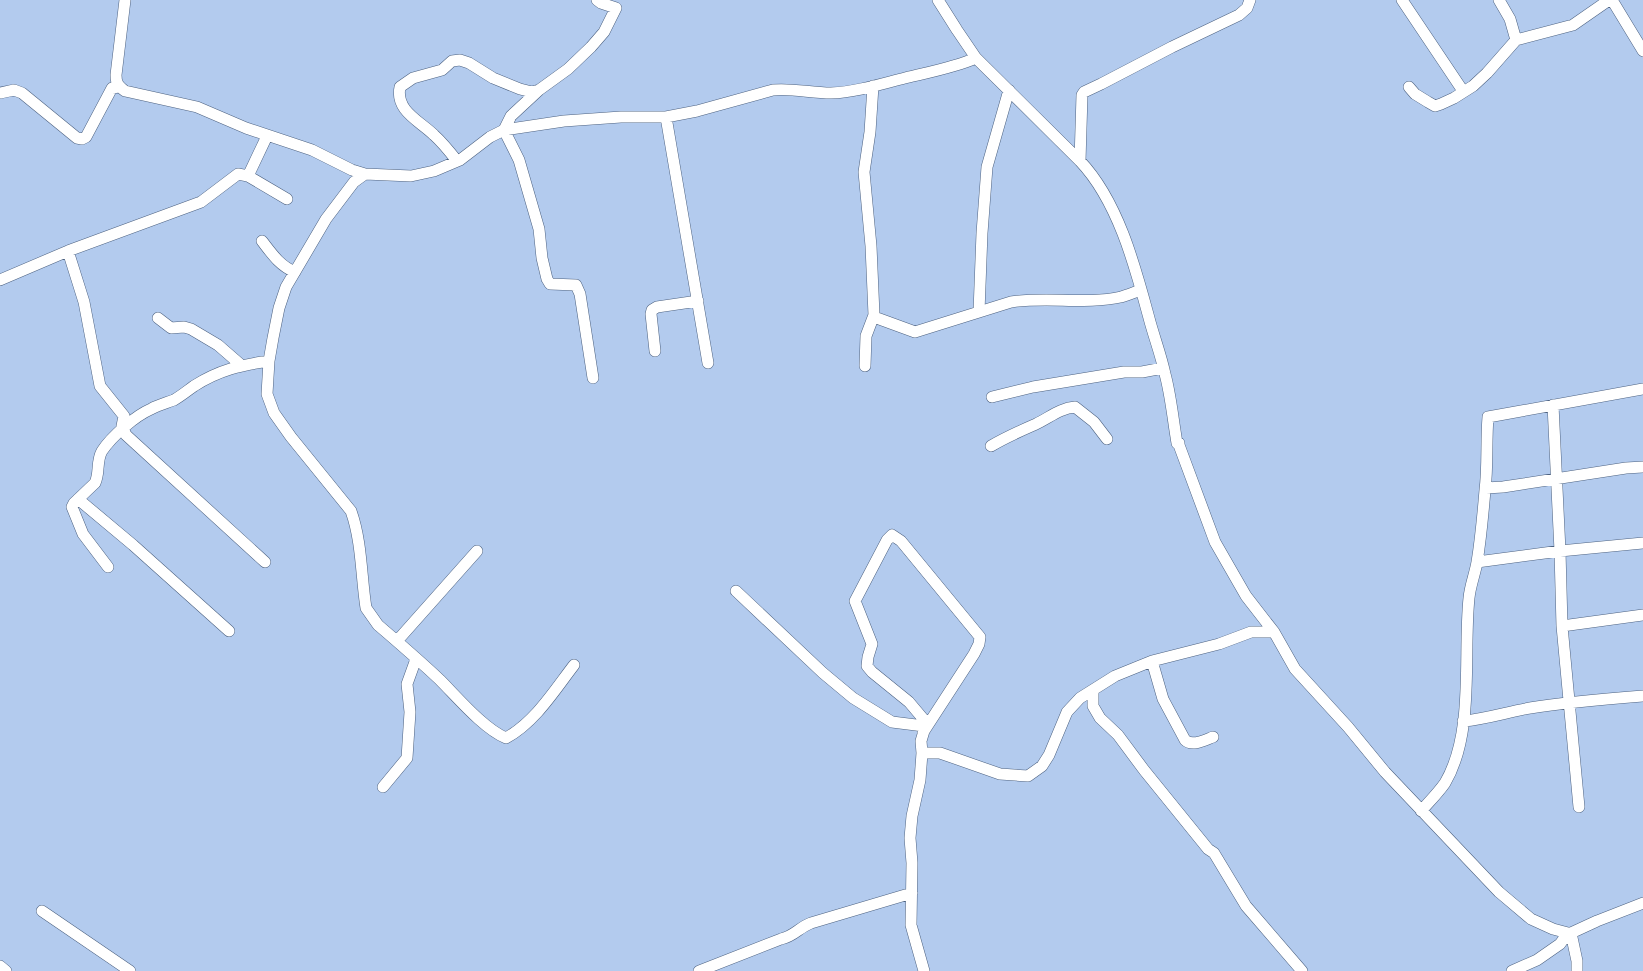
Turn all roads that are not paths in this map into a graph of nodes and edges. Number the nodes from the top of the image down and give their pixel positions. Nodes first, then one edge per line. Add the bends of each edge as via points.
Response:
1 (125, 0) edge
2 (598, 0) edge
3 (938, 0) edge
4 (1250, 0) edge
5 (1402, 0) edge
6 (1499, 0) edge
7 (1608, 0) edge
8 (1612, 0) edge
9 (1516, 40) junction
10 (1643, 51) edge
11 (976, 58) junction
12 (873, 86) junction
13 (119, 87) junction
14 (1409, 87) dead end
15 (539, 90) junction
16 (1009, 90) junction
17 (1463, 91) junction
18 (0, 93) edge
19 (666, 117) junction
20 (504, 130) junction
21 (267, 136) junction
22 (457, 161) junction
23 (1080, 161) junction
24 (352, 170) junction
25 (365, 174) junction
26 (248, 176) junction
27 (354, 182) junction
28 (287, 199) dead end
29 (262, 241) dead end
30 (68, 251) junction
31 (295, 272) junction
32 (0, 280) edge
33 (1141, 290) junction
34 (698, 301) junction
35 (980, 312) junction
36 (874, 317) junction
37 (158, 318) dead end
38 (655, 351) dead end
39 (269, 361) junction
40 (708, 363) dead end
41 (241, 365) junction
42 (865, 366) dead end
43 (1163, 368) junction
44 (593, 378) dead end
45 (1643, 390) edge
46 (992, 397) dead end
47 (1553, 405) junction
48 (123, 429) junction
49 (1107, 439) dead end
50 (991, 446) dead end
51 (1643, 467) edge
52 (1556, 479) junction
53 (1486, 488) junction
54 (78, 499) junction
55 (1643, 543) edge
56 (477, 551) dead end
57 (1560, 551) junction
58 (265, 562) dead end
59 (1477, 562) junction
60 (108, 567) dead end
61 (736, 591) dead end
62 (1643, 615) edge
63 (1562, 626) junction
64 (229, 631) dead end
65 (1274, 632) junction
66 (396, 641) junction
67 (416, 659) junction
68 (1152, 661) junction
69 (574, 665) dead end
70 (1093, 692) junction
71 (1643, 696) edge
72 (1568, 702) junction
73 (1463, 721) junction
74 (923, 729) junction
75 (1213, 737) dead end
76 (922, 753) junction
77 (384, 787) dead end
78 (1579, 807) dead end
79 (1421, 810) junction
80 (912, 893) junction
81 (1643, 903) edge
82 (42, 911) dead end
83 (1569, 933) junction
84 (0, 966) edge
85 (6, 971) edge
86 (130, 971) edge
87 (699, 971) edge
88 (924, 971) edge
89 (1302, 971) edge
90 (1512, 971) edge
91 (1577, 971) edge

1 - 13 street via 116,75
2 - 15 street via 616,8 604,32 580,58
3 - 11 street
4 - 23 street via 1247,8 1239,15 1084,92
5 - 17 street
6 - 9 street via 1510,19
7 - 9 street via 1573,25
8 - 10 street
9 - 17 street via 1487,73
11 - 12 street
11 - 16 street
12 - 19 street via 831,93 773,90
12 - 36 street via 864,172
13 - 18 street via 112,88 86,137 82,139 77,138 22,93 14,90
13 - 21 street via 125,91 197,107
14 - 17 street via 1415,94 1435,106
15 - 20 street via 511,116
15 - 22 street via 532,92 520,89 460,60 452,60 442,70 413,78 400,87 400,103 406,112 441,141
16 - 23 street
16 - 35 street via 987,167
19 - 20 street via 564,121
19 - 34 street
20 - 22 street
20 - 44 street via 519,160 539,229 547,279 550,284 576,285 580,294
21 - 24 street via 312,150
21 - 26 street
22 - 25 street via 434,171 410,176
23 - 33 street via 1092,174 1109,204 1127,245
24 - 25 street
24 - 27 street
25 - 27 street
26 - 28 street
26 - 30 street via 238,174 201,202
27 - 31 street via 326,219
29 - 31 street via 275,258
30 - 32 street
30 - 48 street via 84,302 100,386 124,416
31 - 39 street via 286,287 279,308
33 - 35 street via 1121,297 1098,300 1028,299
33 - 43 street
34 - 38 street via 652,310
34 - 40 street
35 - 36 street via 916,332
36 - 42 street via 866,336
37 - 41 street via 171,328 191,329 218,345
39 - 41 street
39 - 66 street via 267,394 274,413 351,511 359,547 366,608 378,625
41 - 48 street via 150,409
43 - 46 street via 1033,387
43 - 65 street via 1177,443 1180,445 1215,542 1246,596
45 - 47 street
47 - 52 street
47 - 53 street via 1488,417
48 - 54 street via 100,455 95,483
48 - 58 street via 149,457
49 - 50 street via 1094,422 1076,407 1052,414
51 - 52 street
52 - 53 street
52 - 57 street
53 - 59 street
54 - 60 street via 72,507 80,527
54 - 64 street
55 - 57 street
56 - 66 street
57 - 59 street
57 - 63 street
59 - 73 street via 1469,596 1466,707
61 - 74 street via 853,698 892,722
62 - 63 street
63 - 72 street
65 - 68 street via 1252,632 1219,644
65 - 79 street via 1295,669
66 - 67 street
67 - 69 street via 474,714 506,738 520,731
67 - 77 street via 407,684 410,712 407,758
68 - 70 street via 1115,676
68 - 75 street via 1163,699 1185,740 1192,744
70 - 76 street via 1080,698 1067,712 1042,766 1028,776 1000,774 940,753
70 - 89 street via 1093,706 1100,718 1118,735 1208,849 1214,853 1246,906
71 - 72 street
72 - 73 street
72 - 78 street
73 - 79 street via 1457,751 1445,782
74 - 74 street via 974,654 980,637 901,541 892,535 854,601 872,644 867,666 909,702 925,722
74 - 76 street
76 - 80 street via 910,838
79 - 83 street via 1513,905 1542,925
80 - 87 street via 802,926 791,937
80 - 88 street via 910,925
81 - 83 street
82 - 86 street
83 - 90 street via 1560,944 1537,960
83 - 91 street via 1577,961
84 - 85 street

